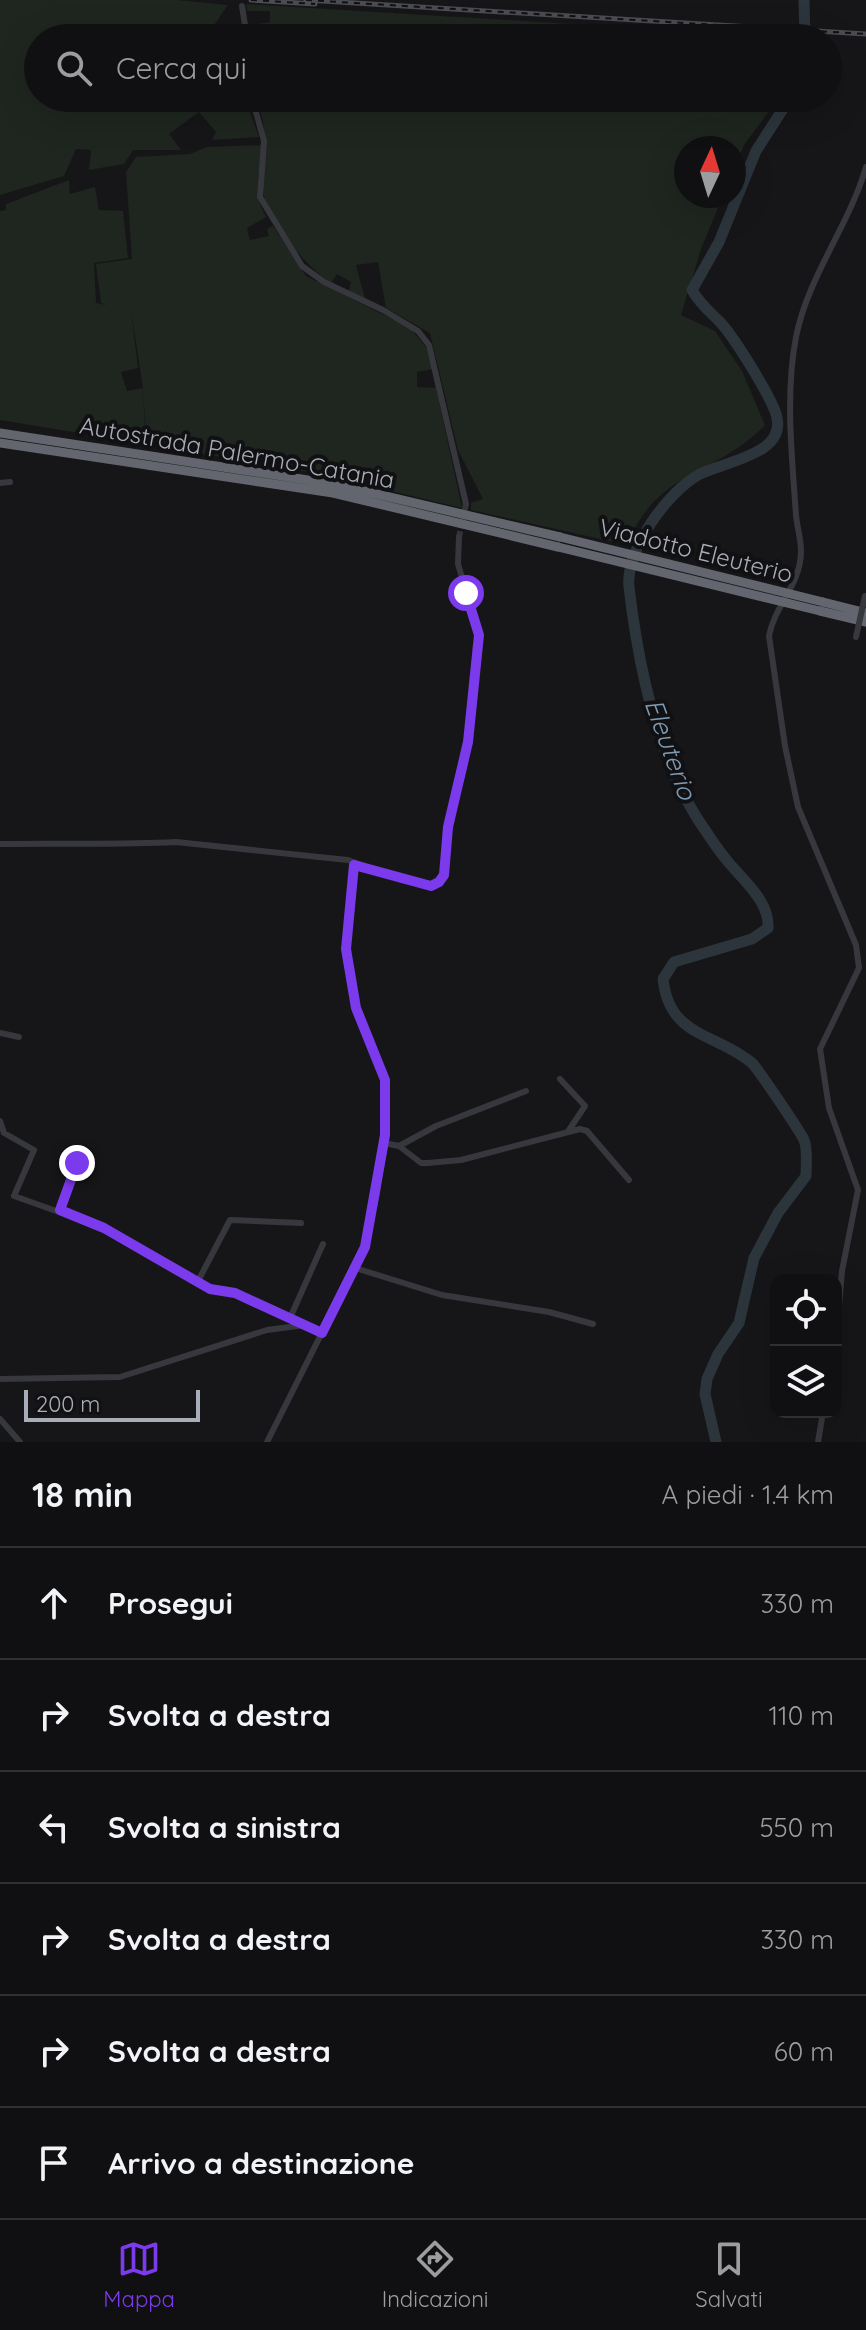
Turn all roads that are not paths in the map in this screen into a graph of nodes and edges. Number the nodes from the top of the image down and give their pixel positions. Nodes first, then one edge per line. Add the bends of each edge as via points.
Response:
1 (242, 6) dead end
2 (245, 24) edge
3 (256, 112) edge
4 (866, 167) edge
5 (0, 433) edge
6 (0, 443) edge
7 (10, 482) dead end
8 (0, 483) edge
9 (466, 504) tunnel mouth
10 (459, 537) tunnel mouth
11 (559, 542) junction
12 (866, 595) edge
13 (821, 606) junction
14 (866, 613) edge
15 (866, 622) edge
16 (856, 637) dead end
17 (0, 844) edge
18 (355, 863) junction
19 (0, 1033) edge
20 (19, 1037) dead end
21 (560, 1079) dead end
22 (526, 1091) dead end
23 (0, 1121) edge
24 (569, 1130) junction
25 (384, 1143) junction
26 (399, 1146) junction
27 (77, 1163) dead end
28 (629, 1180) dead end
29 (60, 1210) junction
30 (301, 1223) dead end
31 (323, 1244) dead end
32 (355, 1268) junction
33 (842, 1274) edge
34 (197, 1283) junction
35 (290, 1318) junction
36 (593, 1324) dead end
37 (305, 1325) junction
38 (322, 1333) junction
39 (0, 1379) edge
40 (822, 1418) edge
41 (0, 1419) edge
42 (20, 1442) edge
43 (267, 1442) edge
44 (818, 1442) edge

1 - 2 street
3 - 9 street via 264,141 260,197 302,266 418,331 429,345
4 - 33 street via 808,297 796,339 792,399 799,575 769,636 798,807 856,945 859,968 820,1049 829,1108 858,1190
5 - 11 highway, Autostrada Palermo-Catania via 334,484
6 - 11 highway, Autostrada Palermo-Catania via 333,493
7 - 8 street
10 - 18 street via 458,564 479,635 478,658 444,875 431,886
11 - 13 highway, Viadotto Eleuterio, bridge
12 - 16 street, bridge
13 - 14 highway
13 - 15 highway
17 - 18 street via 176,842
18 - 25 street via 346,949 356,1008 385,1080
19 - 20 street
21 - 24 street via 585,1106
22 - 26 street
23 - 29 street via 4,1133 34,1150 14,1196
24 - 26 street via 461,1160 421,1163
24 - 28 street via 587,1131
25 - 26 street
25 - 32 street via 370,1228
27 - 29 street
29 - 34 street via 104,1228
30 - 34 street via 230,1220
31 - 35 street
32 - 36 street via 442,1295
32 - 38 street
34 - 35 street via 235,1293
35 - 37 street
37 - 38 street
37 - 39 street via 267,1330 120,1377
38 - 43 street
40 - 44 street
41 - 42 street

